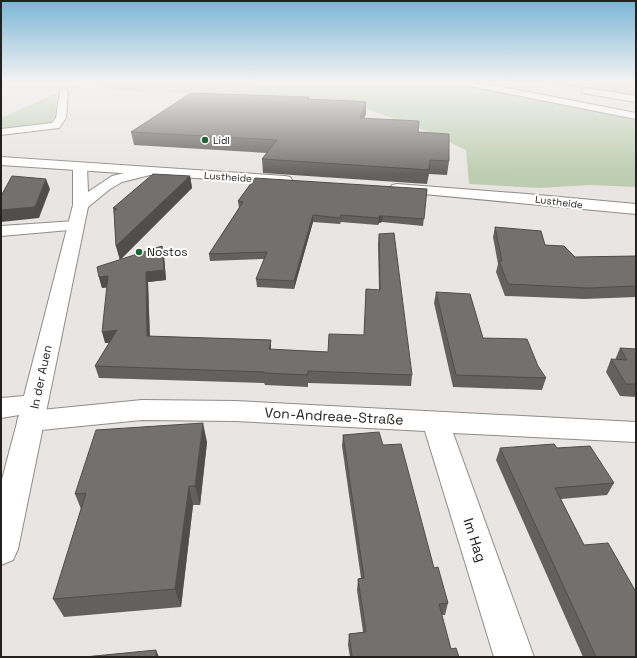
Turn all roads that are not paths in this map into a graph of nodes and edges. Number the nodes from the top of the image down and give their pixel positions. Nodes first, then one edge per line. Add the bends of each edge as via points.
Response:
1 (61, 114) edge
2 (624, 114) edge
3 (636, 116) edge
4 (1, 132) edge
5 (1, 161) edge
6 (80, 167) junction
7 (149, 171) junction
8 (298, 181) edge
9 (385, 187) edge
10 (527, 198) junction
11 (636, 198) edge
12 (81, 205) junction
13 (636, 209) edge
14 (75, 226) junction
15 (1, 231) edge
16 (1, 408) edge
17 (33, 413) junction
18 (436, 422) junction
19 (636, 432) edge
20 (1, 549) edge
21 (514, 657) edge

1 - 4 main road via 55,126
2 - 3 main road
5 - 6 main road, Lustheide
6 - 7 main road, Lustheide
6 - 12 main road, In der Auen
7 - 8 main road, Lustheide
7 - 12 main road via 117,179
9 - 10 main road, Lustheide
10 - 11 main road, Lustheide
10 - 13 main road, Lustheide
12 - 14 main road, In der Auen
14 - 15 main road
14 - 17 main road, In der Auen
16 - 17 main road, Von-Andreae-Straße
17 - 18 main road, Von-Andreae-Straße via 236,411
17 - 20 main road, In der Auen
18 - 19 main road, Von-Andreae-Straße
18 - 21 main road, Im Hag

